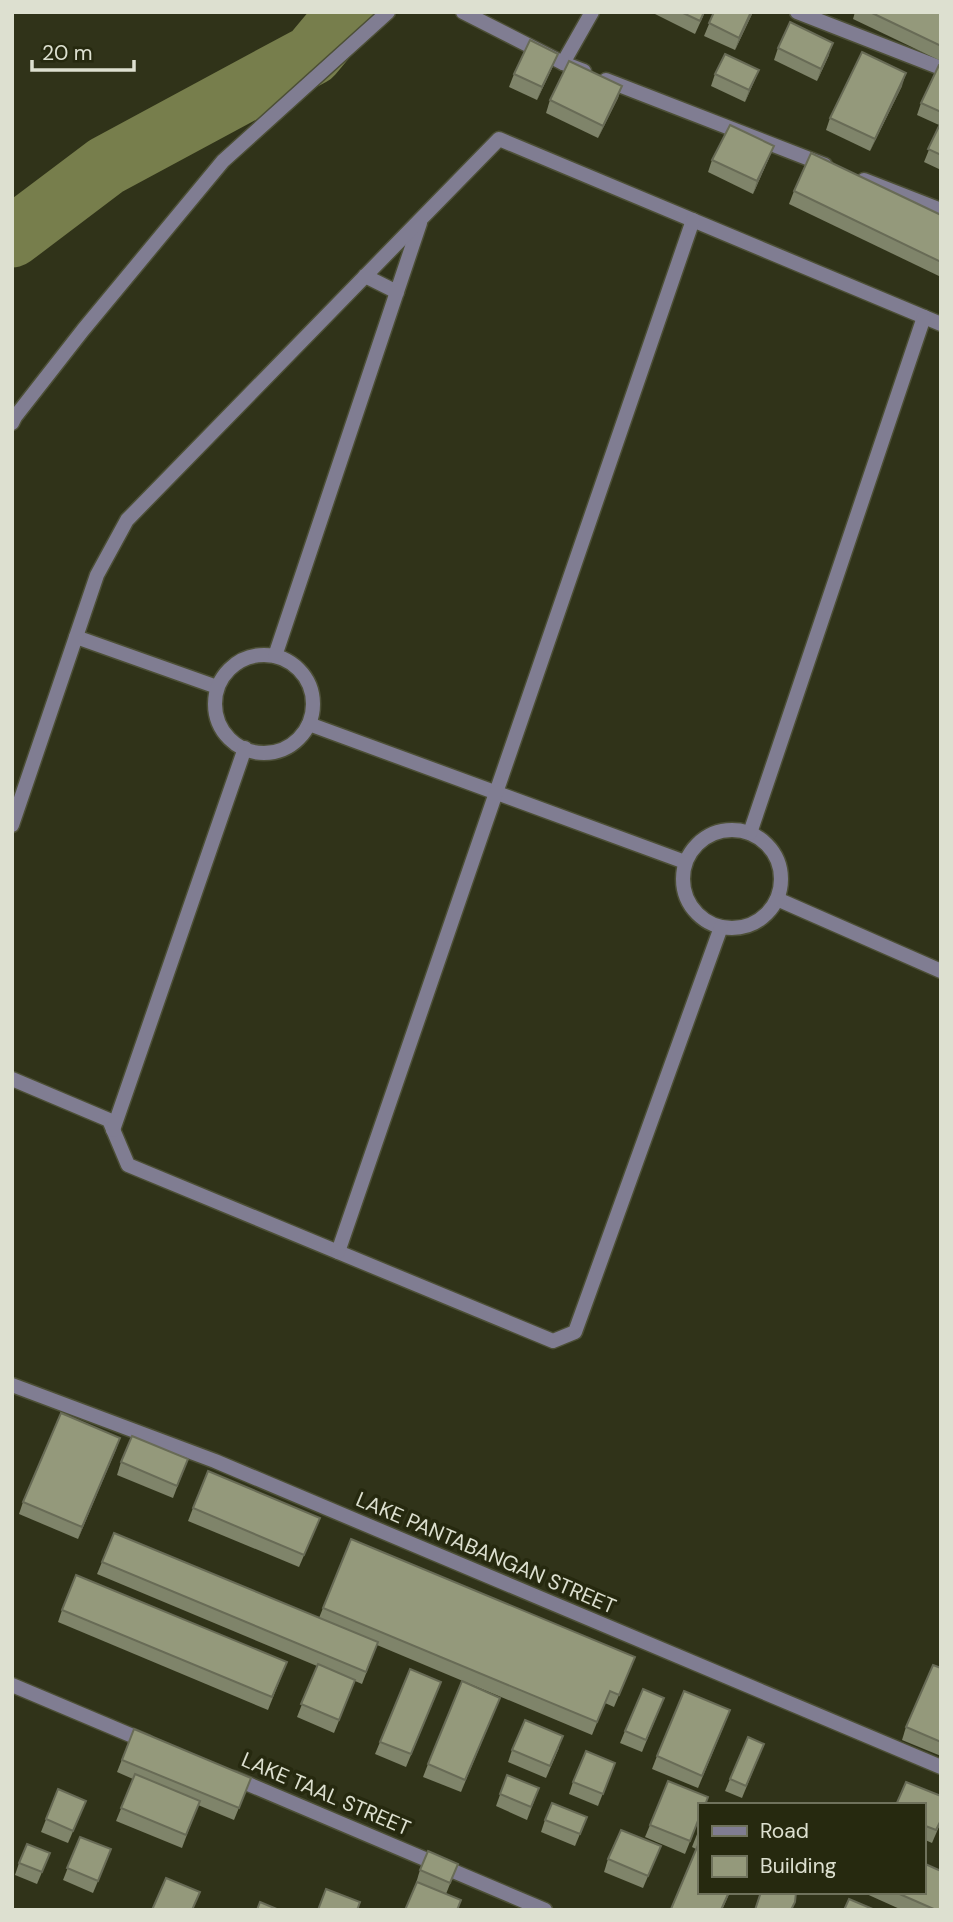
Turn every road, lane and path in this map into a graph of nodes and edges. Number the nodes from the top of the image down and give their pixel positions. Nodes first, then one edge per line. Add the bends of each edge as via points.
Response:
1 (388, 12) edge
2 (463, 12) edge
3 (592, 12) edge
4 (797, 12) edge
5 (563, 63) junction
6 (941, 68) edge
7 (941, 210) edge
8 (421, 218) junction
9 (693, 220) junction
10 (365, 276) junction
11 (397, 292) junction
12 (924, 317) junction
13 (941, 324) edge
14 (12, 423) edge
15 (76, 637) junction
16 (275, 656) junction
17 (217, 687) junction
18 (309, 724) junction
19 (245, 748) junction
20 (497, 793) junction
21 (12, 825) edge
22 (750, 833) junction
23 (685, 862) junction
24 (777, 899) junction
25 (721, 927) junction
26 (941, 971) edge
27 (12, 1079) edge
28 (113, 1130) junction
29 (338, 1252) junction
30 (12, 1385) edge
31 (12, 1685) edge
32 (164, 1749) edge
33 (941, 1767) edge
34 (215, 1770) edge
35 (545, 1910) edge

1 - 14 street via 223,161
2 - 5 street
3 - 5 street
4 - 6 street
5 - 7 street
8 - 9 street via 499,139
8 - 10 street
8 - 11 street
9 - 12 street
9 - 20 street
10 - 11 street
10 - 15 street via 127,520 97,575
11 - 16 street
12 - 13 street
12 - 22 street
15 - 17 street
15 - 21 street
16 - 17 street via 251,656 236,662
16 - 18 street via 296,666 306,678 312,693
17 - 19 street via 216,719 237,746
18 - 19 street via 286,748 270,753
18 - 20 street
19 - 28 street
20 - 23 street
20 - 29 street
22 - 23 street via 719,831 705,837
22 - 24 street via 774,853 780,868
23 - 25 street via 685,895 693,909
24 - 25 street via 754,923
24 - 26 street
25 - 29 street via 575,1332 553,1341
27 - 28 street via 109,1120
28 - 29 street via 128,1165
30 - 33 street, LAKE PANTABANGAN STREET via 215,1461
31 - 32 street
34 - 35 street, LAKE TAAL STREET

